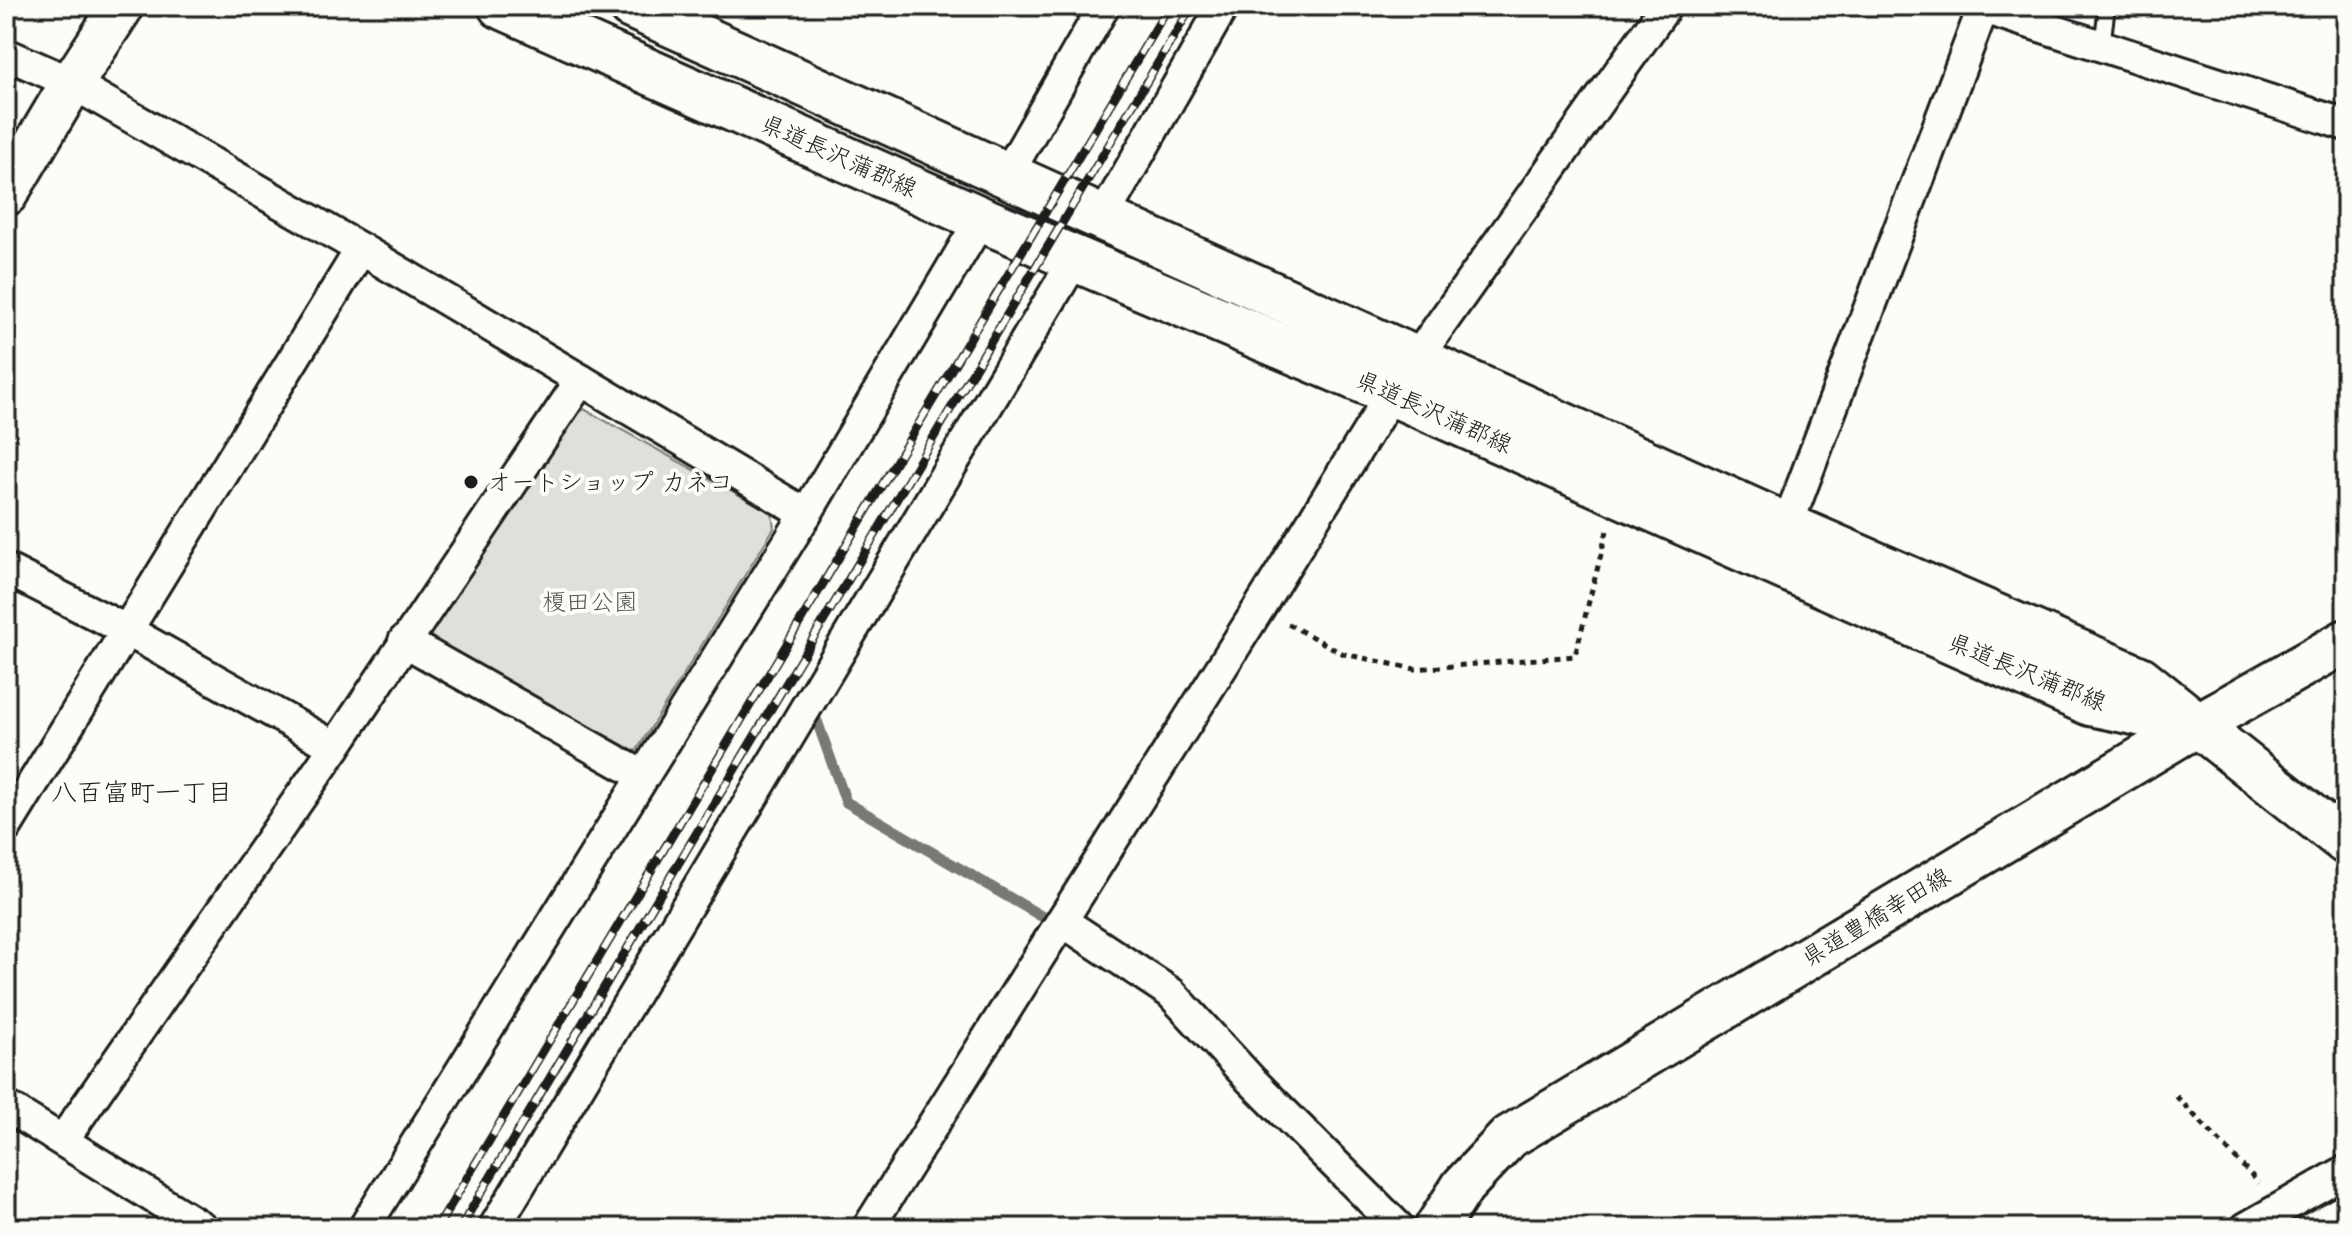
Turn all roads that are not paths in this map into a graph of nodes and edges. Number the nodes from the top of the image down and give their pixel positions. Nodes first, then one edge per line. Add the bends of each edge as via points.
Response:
1 (122, 6) edge
2 (501, 6) edge
3 (631, 6) edge
4 (1104, 6) edge
5 (1223, 6) edge
6 (1666, 6) edge
7 (2107, 6) edge
8 (1980, 7) edge
9 (2102, 46) junction
10 (6, 54) edge
11 (72, 83) junction
12 (2346, 125) edge
13 (1007, 175) junction
14 (6, 194) edge
15 (1103, 217) junction
16 (981, 219) junction
17 (361, 249) junction
18 (1075, 259) junction
19 (1403, 376) junction
20 (581, 380) junction
21 (806, 514) junction
22 (1787, 526) junction
23 (6, 569) edge
24 (128, 631) junction
25 (404, 641) junction
26 (2346, 641) edge
27 (2197, 725) junction
28 (335, 747) junction
29 (643, 776) junction
30 (6, 827) edge
31 (2346, 843) edge
32 (1062, 921) junction
33 (6, 1106) edge
34 (63, 1140) junction
35 (2346, 1171) edge
36 (203, 1228) edge
37 (364, 1228) edge
38 (494, 1228) edge
39 (868, 1228) edge
40 (1399, 1228) edge
41 (1436, 1228) edge
42 (2246, 1228) edge

1 - 11 main road
2 - 16 main road, 県道長沢蒲郡線
3 - 13 main road, 県道長沢蒲郡線
4 - 13 street
5 - 15 street
6 - 19 street
7 - 9 lane
8 - 9 street
8 - 22 street
9 - 12 street
10 - 11 street
11 - 14 main road
11 - 17 street
13 - 15 main road, 県道長沢蒲郡線
15 - 19 main road, 県道長沢蒲郡線
16 - 18 main road, 県道長沢蒲郡線
16 - 21 street
17 - 20 street
17 - 24 street
18 - 19 main road, 県道長沢蒲郡線
18 - 38 street
19 - 22 main road, 県道長沢蒲郡線
19 - 27 main road, 県道長沢蒲郡線 via 1616,494 2090,703
19 - 32 street
20 - 21 street
20 - 25 street
21 - 29 street
22 - 27 main road, 県道長沢蒲郡線 via 2140,679
23 - 24 street
24 - 28 street
24 - 30 street
25 - 28 street
25 - 29 street
26 - 27 main road, 県道豊橋幸田線
27 - 31 main road
27 - 41 main road, 県道豊橋幸田線 via 1509,1137 1463,1186
28 - 34 street
29 - 37 street
32 - 39 street
32 - 40 street via 1171,993
33 - 34 street
34 - 36 street
35 - 42 street

